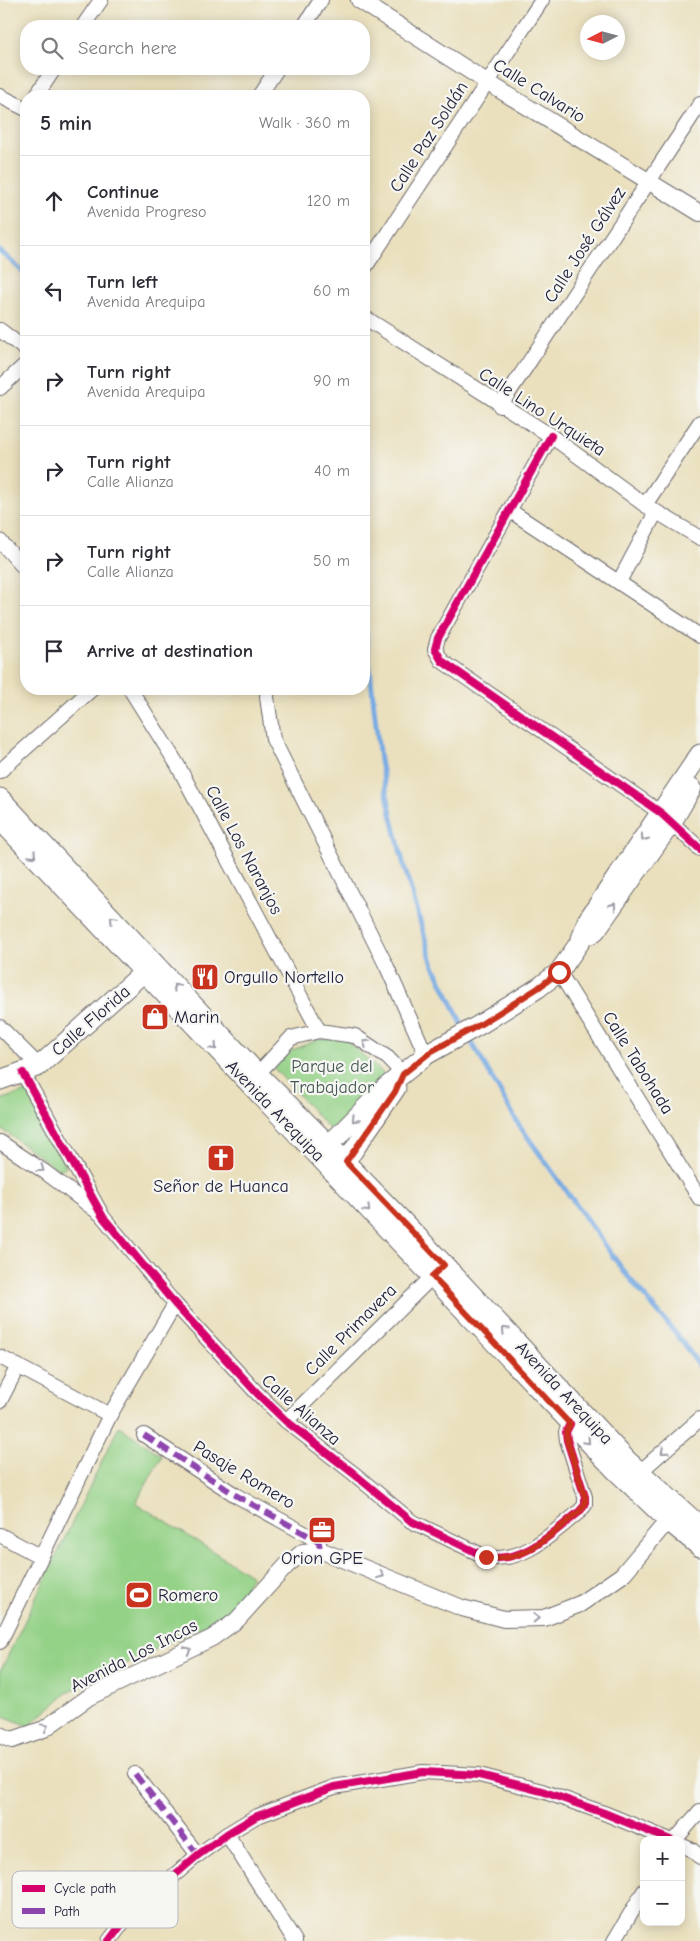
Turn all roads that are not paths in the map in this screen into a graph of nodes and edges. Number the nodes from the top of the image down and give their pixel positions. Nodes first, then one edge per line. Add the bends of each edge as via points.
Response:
1 (101, 0) edge
2 (322, 0) edge
3 (359, 0) edge
4 (542, 0) edge
5 (87, 20) edge
6 (308, 20) edge
7 (50, 75) edge
8 (272, 75) edge
9 (487, 82) junction
10 (40, 90) edge
11 (262, 90) edge
12 (0, 96) edge
13 (700, 104) edge
14 (20, 106) edge
15 (649, 182) junction
16 (700, 213) edge
17 (370, 260) edge
18 (370, 321) edge
19 (0, 330) edge
20 (20, 345) edge
21 (20, 370) edge
22 (0, 388) edge
23 (500, 406) junction
24 (700, 422) edge
25 (551, 436) junction
26 (651, 509) junction
27 (509, 510) junction
28 (700, 538) edge
29 (0, 541) edge
30 (20, 563) edge
31 (619, 582) junction
32 (700, 636) edge
33 (85, 695) edge
34 (134, 695) edge
35 (267, 695) edge
36 (700, 754) edge
37 (0, 771) edge
38 (700, 775) edge
39 (0, 798) edge
40 (667, 818) junction
41 (0, 820) edge
42 (700, 849) edge
43 (149, 968) junction
44 (559, 972) junction
45 (0, 1027) edge
46 (319, 1031) junction
47 (429, 1053) junction
48 (31, 1069) junction
49 (403, 1074) junction
50 (253, 1079) junction
51 (0, 1080) edge
52 (0, 1142) edge
53 (322, 1149) junction
54 (340, 1168) junction
55 (700, 1199) edge
56 (103, 1217) junction
57 (438, 1271) junction
58 (176, 1304) junction
59 (0, 1357) edge
60 (18, 1366) junction
61 (0, 1401) edge
62 (110, 1415) junction
63 (700, 1419) edge
64 (286, 1421) junction
65 (570, 1424) junction
66 (144, 1435) dead end
67 (634, 1477) junction
68 (673, 1514) junction
69 (700, 1526) edge
70 (0, 1535) edge
71 (700, 1547) edge
72 (320, 1550) junction
73 (41, 1557) junction
74 (0, 1642) edge
75 (0, 1735) edge
76 (135, 1774) dead end
77 (700, 1811) edge
78 (226, 1834) junction
79 (660, 1836) edge
80 (678, 1836) edge
81 (685, 1847) edge
82 (198, 1855) junction
83 (700, 1857) edge
84 (178, 1872) edge
85 (640, 1898) edge
86 (120, 1928) edge
87 (110, 1941) edge
88 (295, 1941) edge
89 (614, 1941) edge

1 - 5 street
2 - 6 street
3 - 9 street, Calle Calvario
4 - 9 street, Calle Paz Soldán
7 - 10 street
8 - 11 street
9 - 15 street, Calle Calvario
9 - 17 street, Calle Paz Soldán
12 - 14 street
13 - 15 street, Calle José Gálvez
15 - 16 street, Calle Calvario
15 - 23 street, Calle José Gálvez
18 - 23 street, Calle Lino Urquieta
19 - 20 street
21 - 22 street
23 - 25 street, Calle Lino Urquieta
24 - 26 street
25 - 26 street, Calle Lino Urquieta
25 - 27 street
26 - 28 street, Calle Lino Urquieta
26 - 31 street
27 - 31 street
27 - 40 street via 438,638 435,649 442,661
29 - 30 street
31 - 32 street
33 - 37 street
34 - 46 street, Calle Los Naranjos via 177,764
35 - 47 street via 273,738
36 - 40 main road
38 - 40 main road
43 -> 39 main road, Avenida Arequipa
40 - 42 street
40 - 44 main road via 596,930 580,942
41 -> 43 main road, Avenida Arequipa
43 - 48 main road, Calle Florida
43 - 50 main road, Avenida Arequipa
44 - 47 main road via 481,1024
44 - 55 street, Calle Tabohada
45 - 48 street, Calle Alianza
49 -> 46 street via 388,1058 355,1036
46 - 50 street via 291,1038
47 - 49 main road
48 - 51 main road
48 - 56 street, Calle Alianza
49 -> 53 main road
49 - 54 main road via 395,1092
50 - 53 main road, Avenida Arequipa
52 -> 56 street, Calle Alianza
53 - 54 main road, Avenida Arequipa
54 - 57 main road, Avenida Arequipa
56 - 58 street, Calle Alianza
57 - 64 street, Calle Primavera
57 - 65 main road, Avenida Arequipa
67 -> 57 main road, Avenida Arequipa
58 - 62 street
58 - 64 street, Calle Alianza via 256,1393
59 - 60 street
60 - 61 street
60 - 62 street
62 - 73 street
63 -> 67 street
64 - 65 street, Calle Alianza via 411,1521 486,1557 499,1560 531,1549 585,1505 567,1440
65 -> 67 main road, Avenida Arequipa
66 - 72 street, Pasaje Romero via 238,1496 313,1538
67 - 68 main road, Avenida Arequipa
68 - 69 main road, Avenida Arequipa
68 - 71 main road, Avenida Arequipa
72 -> 68 street via 462,1608 504,1619 544,1618 580,1604 622,1575
70 - 73 street
75 -> 72 street, Avenida Los Incas via 12,1740 44,1729 89,1697 212,1638 237,1620 287,1565 304,1552
73 - 74 street
76 - 82 street
77 - 80 street
78 - 79 street via 255,1817 334,1787 423,1772 479,1775 542,1791
78 - 82 street
78 - 88 street
81 - 83 street
82 - 84 street
85 - 89 street
86 - 87 street

